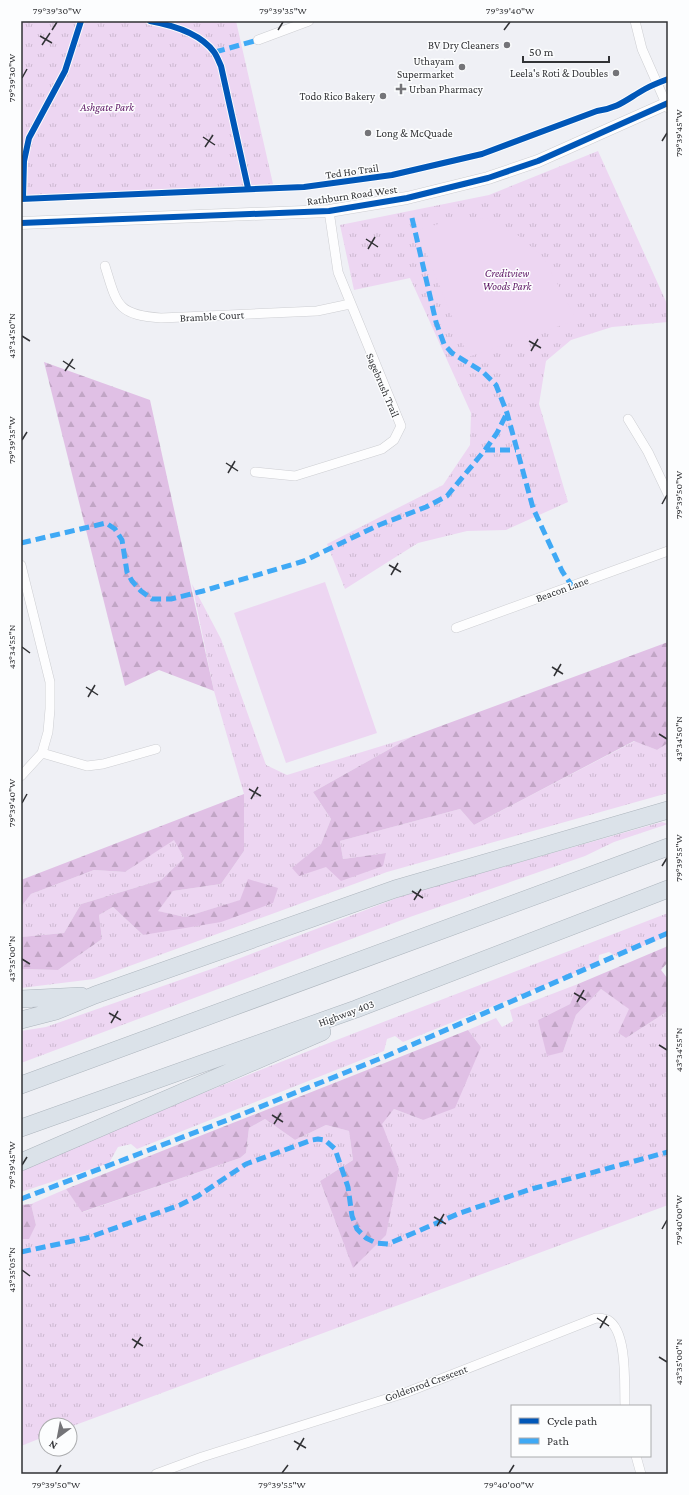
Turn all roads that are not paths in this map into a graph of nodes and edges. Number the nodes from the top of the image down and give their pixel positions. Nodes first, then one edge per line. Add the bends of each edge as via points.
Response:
1 (309, 21) edge
2 (635, 21) edge
3 (258, 40) dead end
4 (667, 105) edge
5 (329, 211) junction
6 (21, 223) edge
7 (105, 266) dead end
8 (350, 304) junction
9 (628, 418) dead end
10 (255, 472) dead end
11 (668, 494) edge
12 (668, 551) edge
13 (21, 565) edge
14 (456, 628) dead end
15 (156, 749) dead end
16 (42, 753) junction
17 (21, 776) edge
18 (668, 810) edge
19 (668, 847) edge
20 (668, 889) edge
21 (95, 995) junction
22 (21, 999) edge
23 (356, 1009) junction
24 (21, 1020) edge
25 (21, 1085) edge
26 (21, 1128) edge
27 (21, 1162) edge
28 (625, 1405) edge
29 (636, 1457) edge
30 (156, 1474) edge
31 (641, 1474) edge

1 - 3 street
2 - 4 street via 642,49
4 - 5 street, Rathburn Road West via 580,144 488,178 407,198
5 - 6 street, Rathburn Road West
5 - 8 street, Sagebrush Trail via 338,272
7 - 8 street, Bramble Court via 115,298 126,312 140,316 161,318 317,311
8 - 10 street, Sagebrush Trail via 401,426 394,440 382,449 295,476
9 - 11 street
12 - 14 street, Beacon Lane
13 - 16 street via 50,682 48,732
15 - 16 street via 87,766
16 - 17 street
18 - 21 highway via 395,888
19 - 25 highway
20 - 23 highway, Highway 403
21 - 22 highway
21 - 24 highway via 56,1011
23 - 26 highway, Highway 403
23 - 27 highway via 319,1034
28 - 30 street, Goldenrod Crescent via 622,1349 618,1332 608,1320 596,1318 405,1393
29 - 31 street

